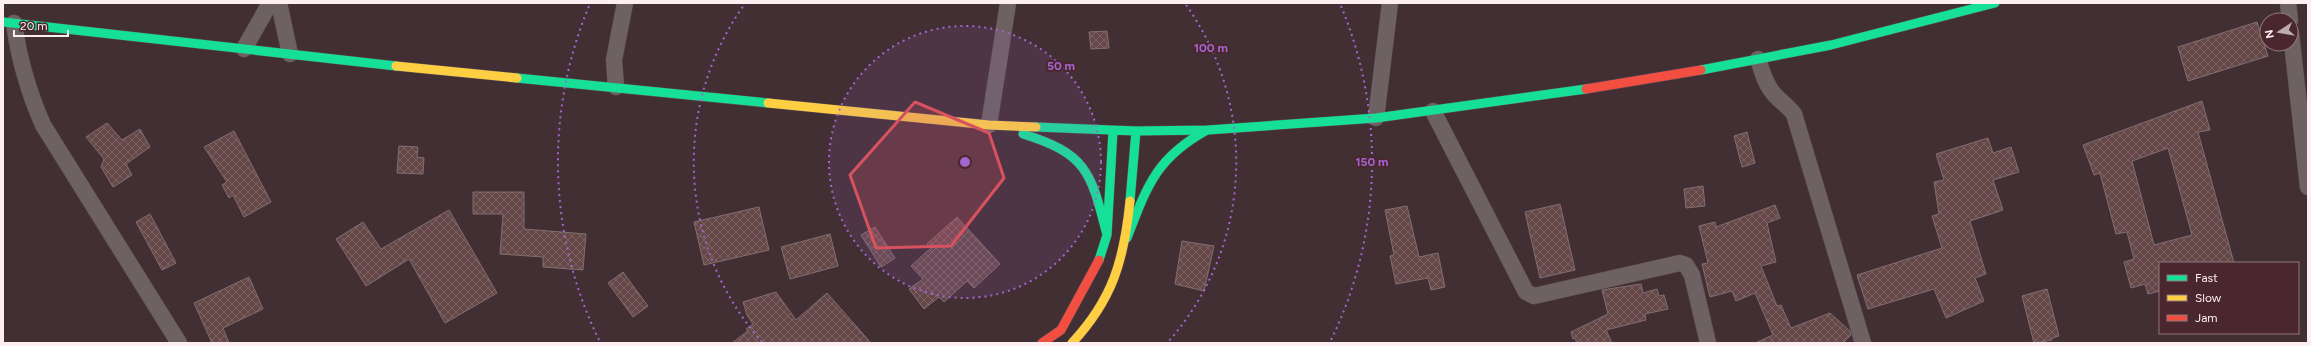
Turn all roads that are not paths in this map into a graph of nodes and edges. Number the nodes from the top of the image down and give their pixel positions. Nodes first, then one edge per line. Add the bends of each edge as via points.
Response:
1 (270, 3) edge
2 (279, 3) edge
3 (626, 3) edge
4 (1008, 3) edge
5 (1390, 3) edge
6 (1995, 3) edge
7 (8, 23) edge
8 (244, 49) junction
9 (2293, 52) edge
10 (290, 54) junction
11 (1758, 59) junction
12 (616, 87) junction
13 (1433, 110) junction
14 (1376, 118) junction
15 (989, 125) junction
16 (1208, 130) junction
17 (1113, 131) junction
18 (1136, 131) junction
19 (2308, 188) edge
20 (1107, 235) junction
21 (1126, 238) junction
22 (179, 343) edge
23 (1042, 343) edge
24 (1072, 343) edge
25 (1708, 343) edge
26 (1863, 343) edge

1 - 8 street
2 - 10 street
3 - 12 street via 614,60
4 - 15 street
5 - 14 street
6 - 11 main road via 1831,45
7 - 8 main road
7 - 22 street via 33,103 43,125
8 - 10 main road
9 - 19 street
10 - 12 main road
11 - 13 main road via 1637,82
11 - 26 street via 1764,78 1774,94 1794,114
12 - 15 main road
13 - 14 main road
13 - 25 street via 1526,292 1534,296 1680,263 1686,265 1692,275
14 - 16 main road
15 - 17 main road
15 - 20 main road via 1045,140 1077,158 1094,184
16 - 18 main road
16 - 21 main road via 1194,136 1162,162 1149,184
17 - 18 main road
17 - 20 main road
18 - 21 main road
20 - 23 main road via 1099,260 1061,330
21 - 24 main road via 1118,276 1103,306 1081,336

